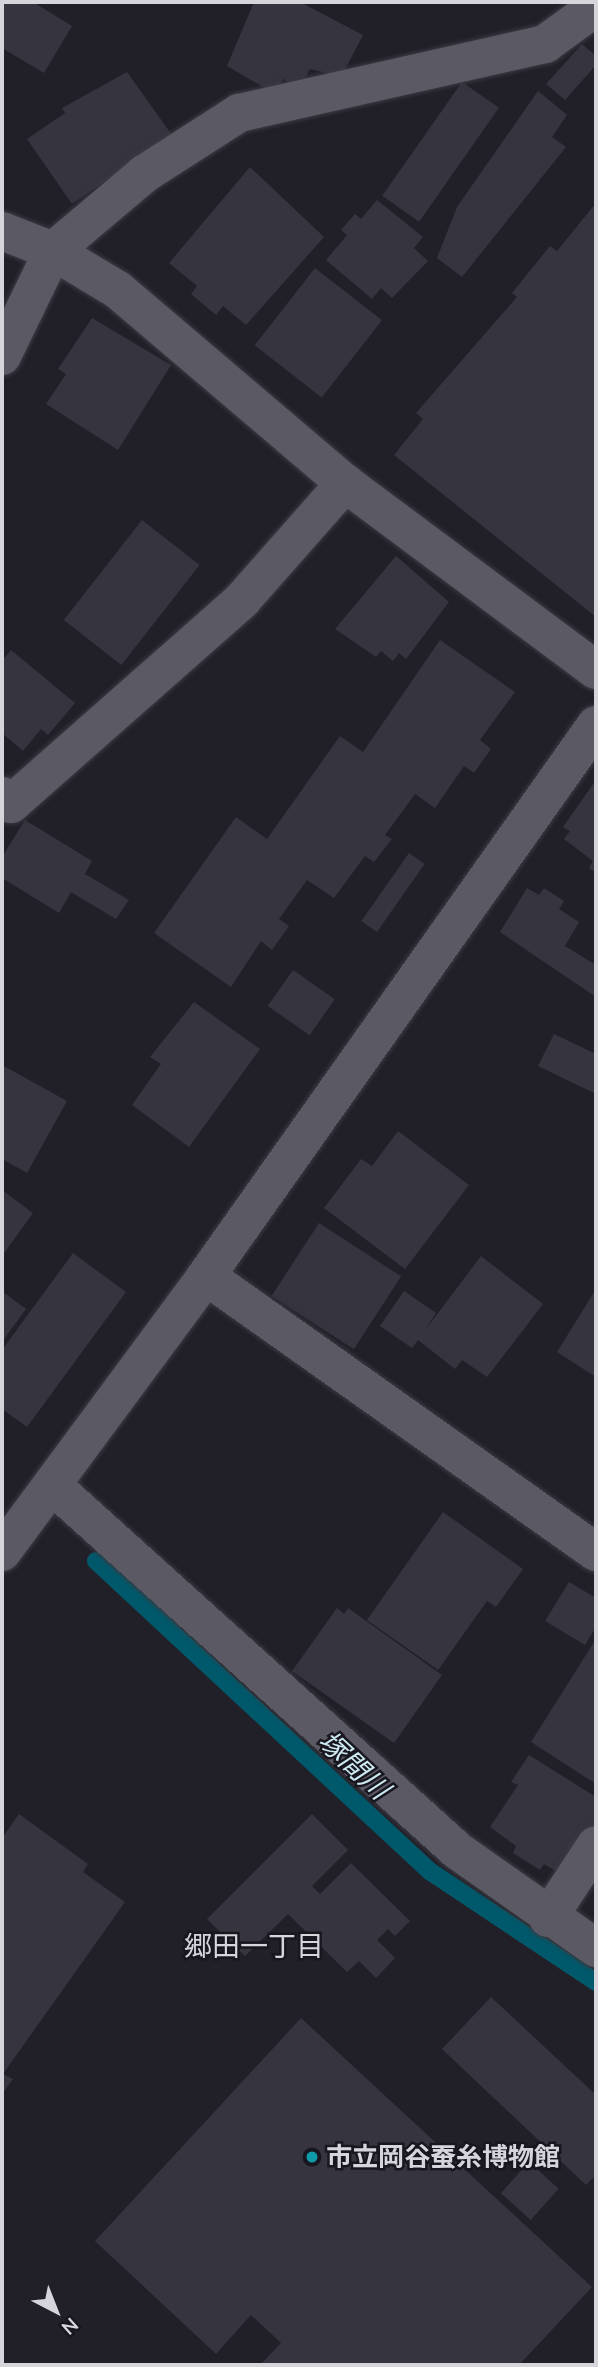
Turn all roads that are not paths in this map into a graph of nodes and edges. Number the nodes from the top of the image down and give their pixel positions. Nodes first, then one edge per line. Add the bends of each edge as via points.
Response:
1 (596, 7) edge
2 (2, 231) edge
3 (53, 251) junction
4 (2, 356) edge
5 (345, 483) junction
6 (596, 670) edge
7 (596, 725) edge
8 (2, 796) edge
9 (206, 1276) junction
10 (53, 1486) junction
11 (7, 1534) edge
12 (596, 1552) edge
13 (596, 1844) edge
14 (548, 1918) junction
15 (596, 1948) edge

1 - 3 street via 545,44 239,113 144,174
2 - 3 street
3 - 4 street
3 - 5 street via 118,290
5 - 6 street
5 - 8 street via 242,600 11,804
7 - 9 street
9 - 10 street
9 - 12 street
10 - 11 street
10 - 14 street via 458,1851
13 - 14 street
14 - 15 street

